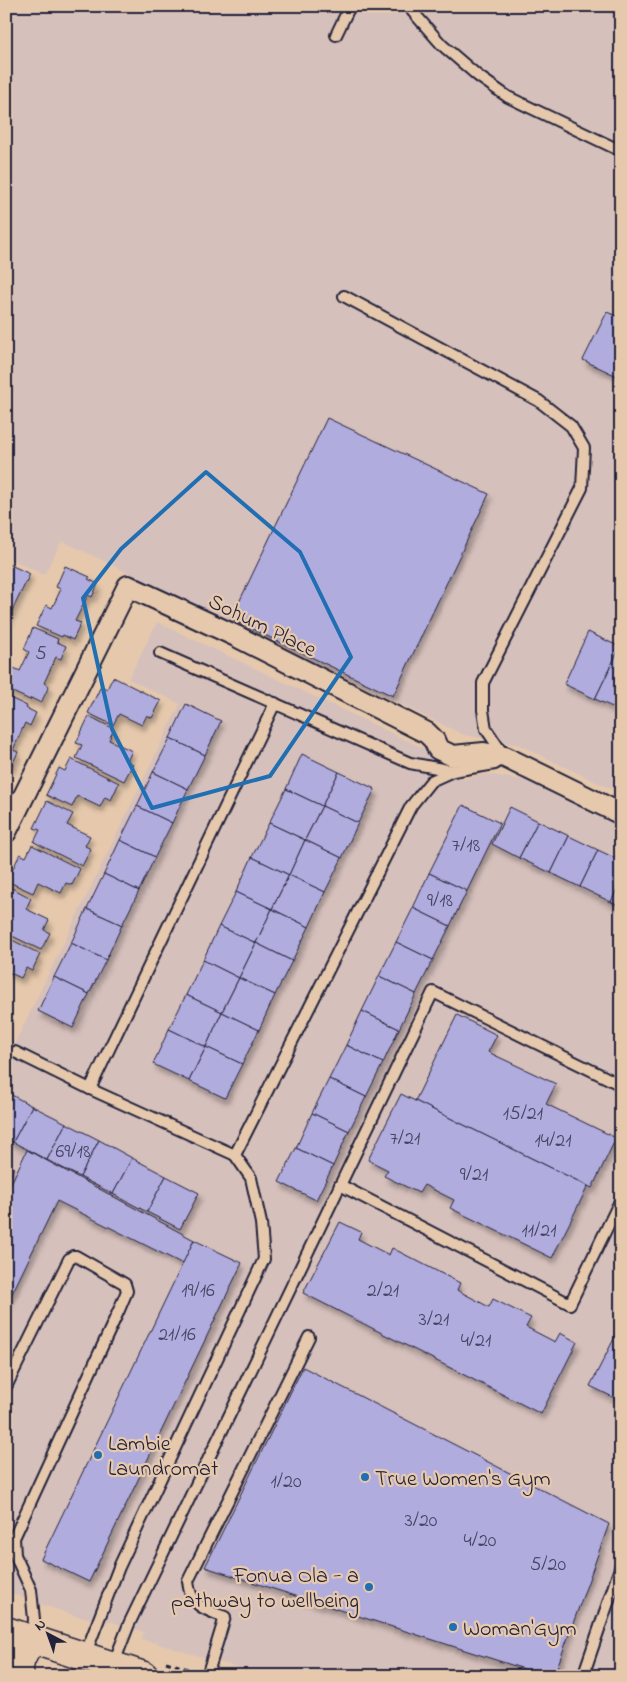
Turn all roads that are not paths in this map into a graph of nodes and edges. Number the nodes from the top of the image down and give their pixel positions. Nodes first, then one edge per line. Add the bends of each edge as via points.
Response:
1 (350, 6) edge
2 (410, 6) edge
3 (336, 35) dead end
4 (621, 151) edge
5 (344, 296) dead end
6 (160, 653) dead end
7 (275, 703) junction
8 (505, 757) junction
9 (454, 772) junction
10 (621, 814) edge
11 (6, 832) edge
12 (15, 1052) dead end
13 (621, 1085) edge
14 (90, 1089) junction
15 (235, 1155) junction
16 (340, 1184) junction
17 (621, 1199) edge
18 (309, 1337) dead end
19 (6, 1387) edge
20 (11, 1553) edge
21 (621, 1566) edge
22 (6, 1631) edge
23 (32, 1640) junction
24 (85, 1656) junction
25 (113, 1671) edge
26 (20, 1676) edge
27 (144, 1676) edge
28 (207, 1676) edge
29 (583, 1676) edge

1 - 3 lane
2 - 4 lane via 442,45 508,98
5 - 8 lane via 539,401 571,426 584,448 582,488 483,682 486,729
6 - 7 lane
7 - 9 lane via 410,763
7 - 14 lane
8 - 9 lane via 495,764
8 - 10 street, Sohum Place
8 - 11 street, Sohum Place via 484,753 453,756 438,749 427,733 236,636 128,586
9 - 15 lane via 431,781 412,806
12 - 14 lane
13 - 16 lane via 433,992
14 - 15 lane
15 - 24 lane via 251,1178 261,1223 264,1260 119,1567
16 - 17 lane via 570,1304
16 - 25 lane via 133,1615
18 - 28 lane via 188,1582 194,1601 204,1610 225,1617
19 - 20 lane via 69,1259 76,1256 125,1284 127,1291 119,1310 14,1538
20 - 23 lane via 30,1590 34,1619
21 - 29 lane
22 - 23 main road
23 - 24 main road
23 - 26 main road via 19,1661
24 - 25 main road
25 - 27 main road

